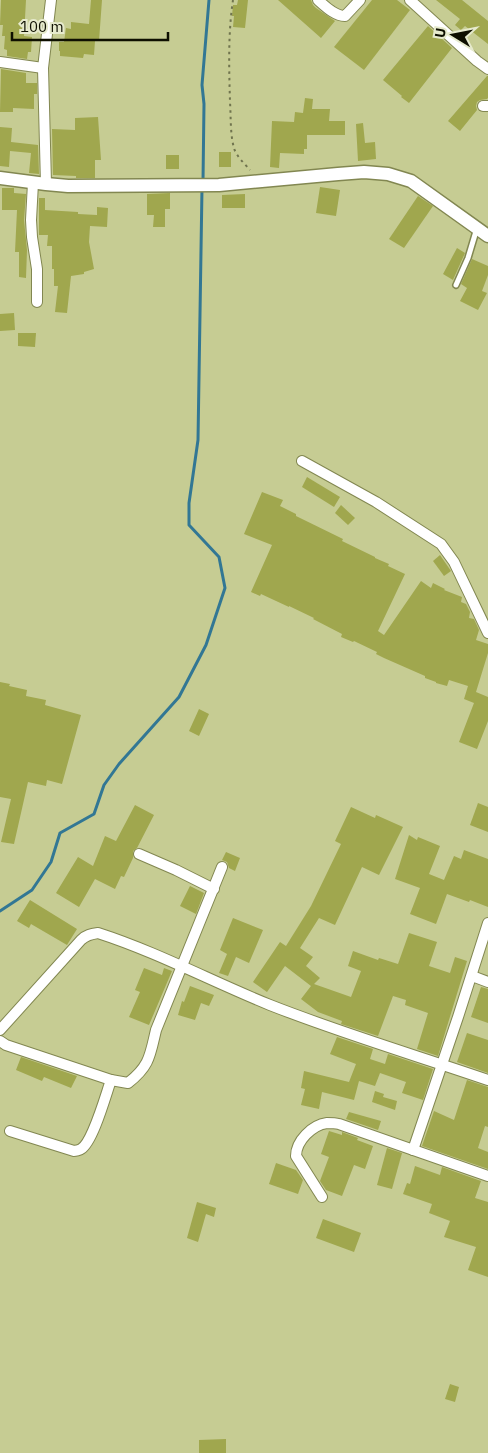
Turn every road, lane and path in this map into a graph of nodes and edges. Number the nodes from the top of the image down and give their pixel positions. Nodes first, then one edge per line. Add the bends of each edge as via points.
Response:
1 (51, 0) edge
2 (233, 0) edge
3 (318, 0) edge
4 (360, 0) edge
5 (410, 0) edge
6 (0, 62) edge
7 (43, 68) junction
8 (488, 69) edge
9 (0, 178) edge
10 (257, 181) junction
11 (40, 183) junction
12 (484, 231) edge
13 (456, 285) dead end
14 (37, 302) dead end
15 (302, 461) dead end
16 (488, 633) edge
17 (139, 854) dead end
18 (222, 867) dead end
19 (214, 889) junction
20 (488, 923) edge
21 (181, 967) junction
22 (472, 976) junction
23 (488, 982) edge
24 (0, 1030) edge
25 (0, 1041) edge
26 (442, 1064) junction
27 (111, 1080) junction
28 (488, 1080) edge
29 (10, 1131) dead end
30 (413, 1150) junction
31 (488, 1176) edge
32 (322, 1197) dead end

1 - 7 street
2 - 10 path via 230,20 232,136 236,154
3 - 4 street via 340,16 345,16
5 - 8 street
6 - 7 street
7 - 11 street
9 - 11 street
10 - 11 street via 219,185 68,186
10 - 12 street via 364,172 388,174 411,181
11 - 14 street via 31,220
12 - 13 lane
15 - 16 street via 376,502 441,544 454,562
17 - 19 street
18 - 19 street
19 - 21 street
20 - 22 street
21 - 24 street via 106,936 86,936
21 - 26 street via 318,1024
21 - 27 street via 146,1065 128,1082
22 - 23 street
22 - 26 street
25 - 27 street
26 - 28 street
26 - 30 street
27 - 29 street via 96,1124 81,1150 74,1151
30 - 31 street
30 - 32 street via 339,1124 325,1123 300,1141 296,1151

